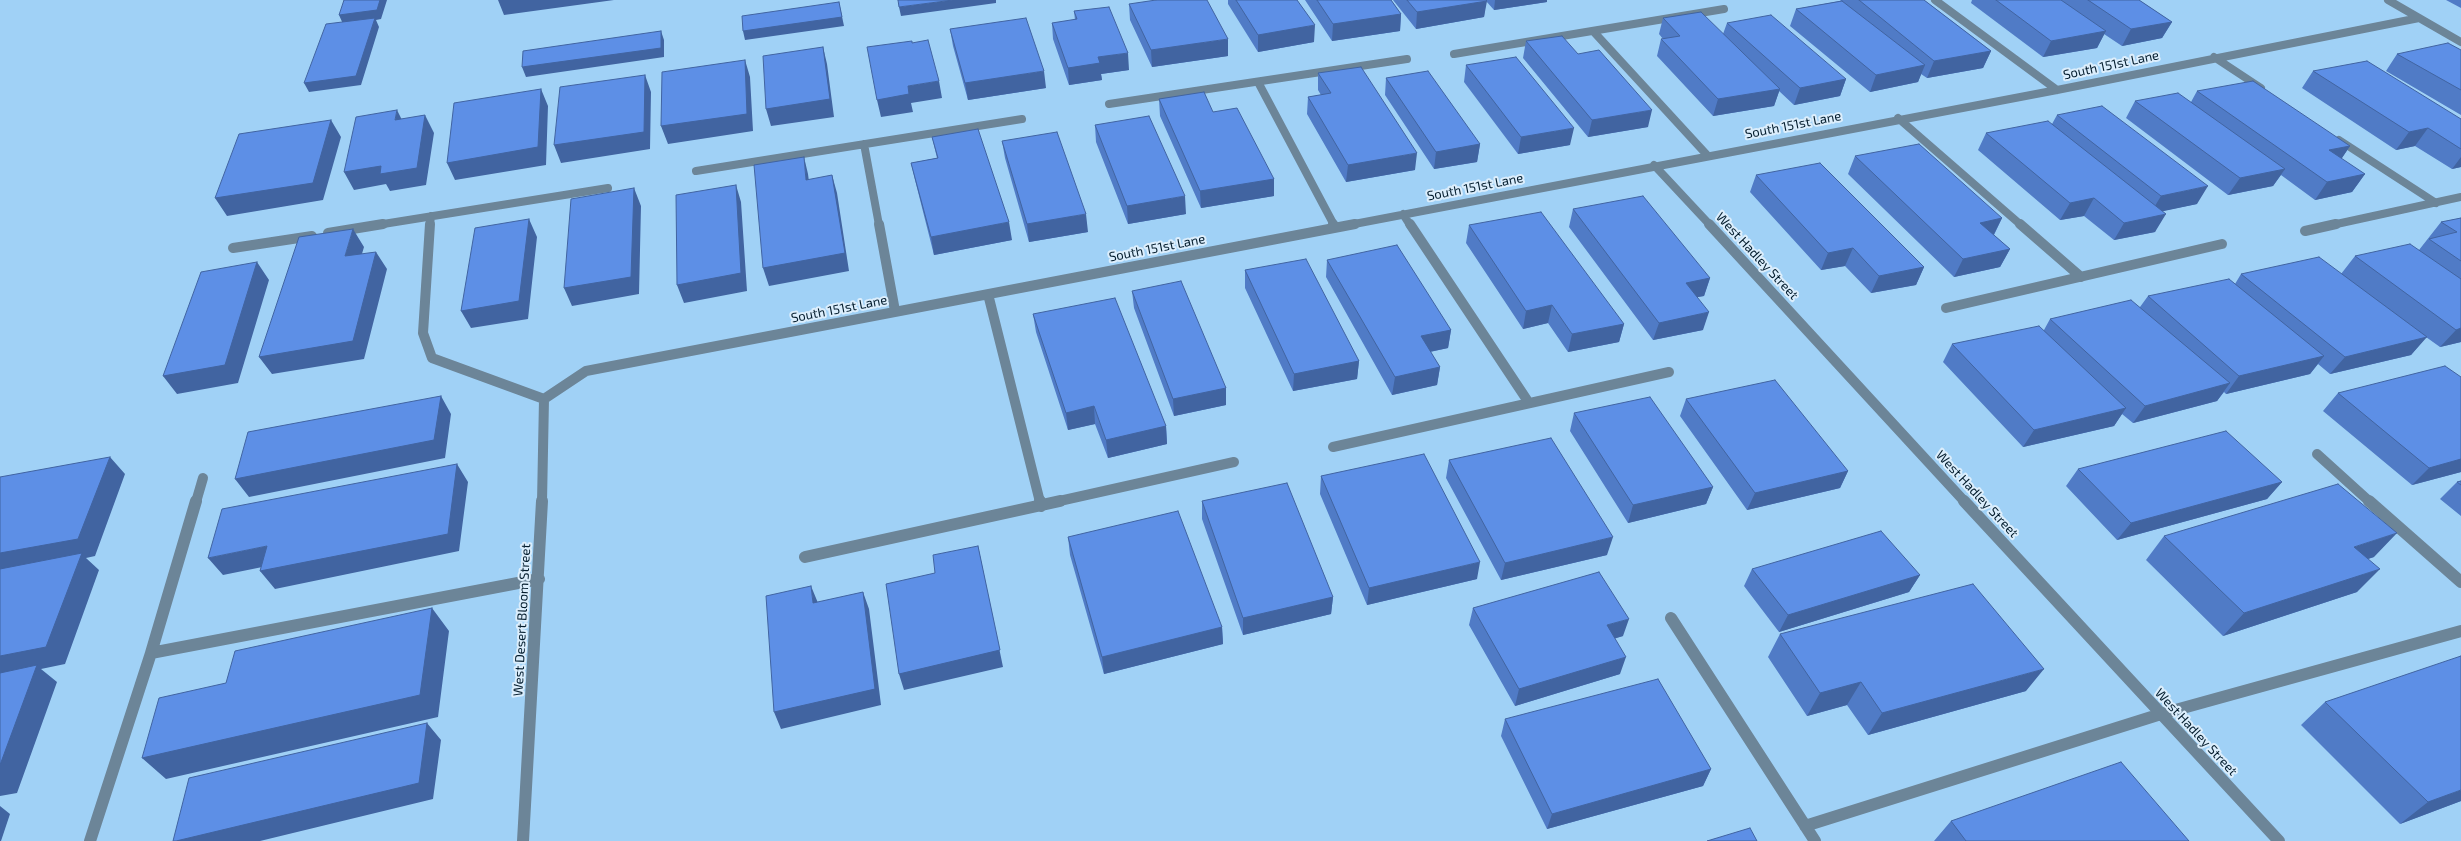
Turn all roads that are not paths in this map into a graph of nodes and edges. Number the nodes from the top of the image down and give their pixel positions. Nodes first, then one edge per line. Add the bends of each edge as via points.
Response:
1 (1935, 0) edge
2 (2388, 0) edge
3 (1724, 9) dead end
4 (2419, 18) junction
5 (1593, 30) junction
6 (2461, 42) edge
7 (1454, 54) dead end
8 (2214, 58) junction
9 (1407, 59) dead end
10 (1258, 82) junction
11 (2057, 90) junction
12 (2266, 92) edge
13 (1109, 104) dead end
14 (1898, 118) junction
15 (1022, 119) dead end
16 (2331, 134) edge
17 (864, 144) junction
18 (1708, 155) junction
19 (1654, 165) junction
20 (696, 171) dead end
21 (608, 188) dead end
22 (2461, 197) edge
23 (2436, 203) junction
24 (1403, 214) junction
25 (431, 216) junction
26 (1335, 227) junction
27 (2305, 231) dead end
28 (2222, 244) dead end
29 (233, 248) dead end
30 (2081, 277) junction
31 (988, 294) junction
32 (1946, 308) dead end
33 (895, 312) junction
34 (1669, 372) dead end
35 (544, 399) junction
36 (1529, 403) junction
37 (1333, 447) dead end
38 (2317, 454) dead end
39 (1234, 462) dead end
40 (204, 478) dead end
41 (1041, 506) junction
42 (805, 557) dead end
43 (539, 579) junction
44 (2461, 582) edge
45 (1671, 618) dead end
46 (2461, 631) edge
47 (151, 653) junction
48 (2161, 714) junction
49 (1805, 826) junction
50 (90, 841) edge
51 (524, 841) edge
52 (1815, 841) edge
53 (2278, 841) edge

1 - 11 street
2 - 4 street
3 - 5 street
4 - 6 street
4 - 8 street, South 151st Lane
5 - 7 street
5 - 18 street
8 - 11 street, South 151st Lane
8 - 12 street
9 - 10 street
10 - 13 street
10 - 26 street
11 - 14 street, South 151st Lane
14 - 18 street, South 151st Lane
14 - 30 street
15 - 17 street
16 - 23 street
17 - 20 street
17 - 33 street
18 - 19 street, South 151st Lane
19 - 24 street, South 151st Lane
19 - 48 street, West Hadley Street
21 - 25 street
22 - 23 street
23 - 27 street
24 - 26 street, South 151st Lane
24 - 36 street
25 - 29 street
25 - 35 street via 423,333 432,358
26 - 31 street, South 151st Lane
28 - 30 street
30 - 32 street
31 - 33 street, South 151st Lane
31 - 41 street
33 - 35 street, South 151st Lane via 586,371
34 - 36 street
35 - 43 street, West Desert Bloom Street
36 - 37 street
38 - 44 street
39 - 41 street
40 - 47 street
41 - 42 street
43 - 47 street
43 - 51 street, West Desert Bloom Street
45 - 49 street
46 - 48 street
47 - 50 street
48 - 49 street
48 - 53 street, West Hadley Street
49 - 52 street

